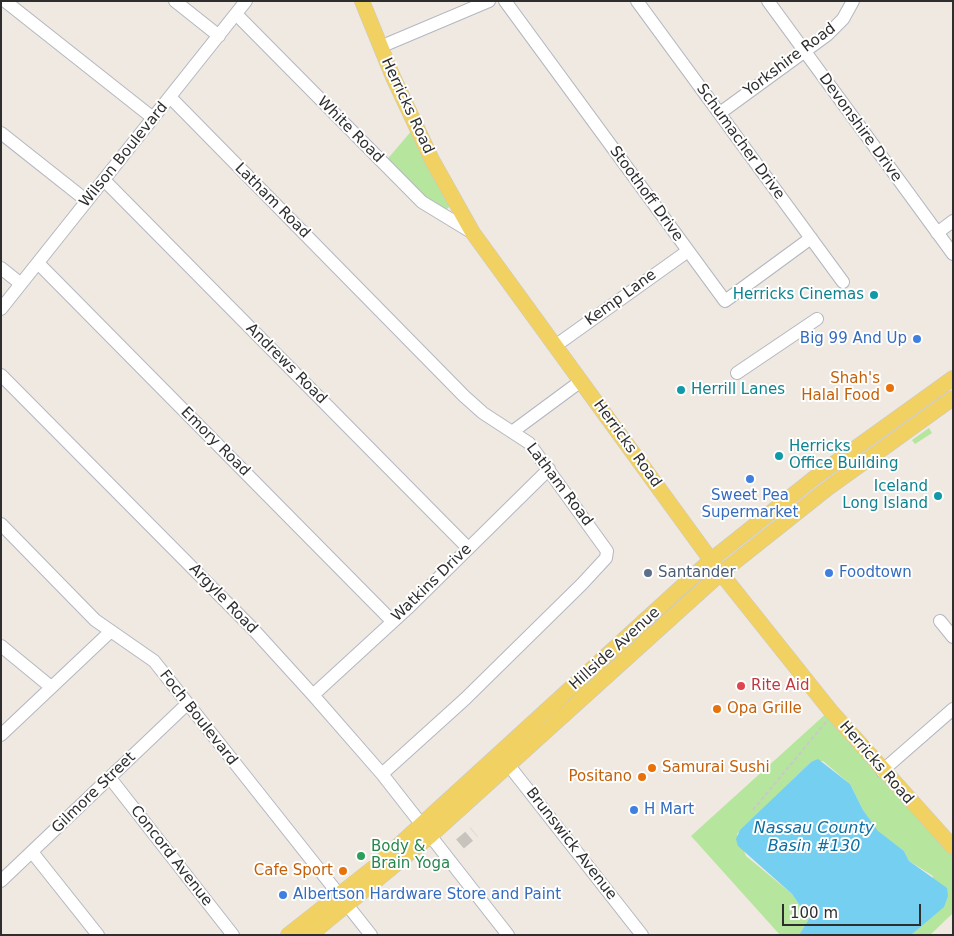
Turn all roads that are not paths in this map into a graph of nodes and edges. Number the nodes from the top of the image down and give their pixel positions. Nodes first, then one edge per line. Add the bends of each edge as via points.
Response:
1 (5, 1) edge
2 (175, 1) edge
3 (246, 1) edge
4 (362, 1) edge
5 (489, 1) edge
6 (505, 1) edge
7 (637, 1) edge
8 (768, 1) edge
9 (853, 1) edge
10 (236, 14) junction
11 (219, 36) junction
12 (380, 47) junction
13 (805, 51) junction
14 (170, 98) junction
15 (720, 113) junction
16 (153, 118) junction
17 (1, 133) edge
18 (104, 180) junction
19 (87, 201) junction
20 (953, 221) edge
21 (473, 233) junction
22 (937, 233) junction
23 (811, 238) junction
24 (688, 251) junction
25 (953, 254) edge
26 (38, 263) junction
27 (1, 268) edge
28 (843, 282) dead end
29 (21, 284) junction
30 (1, 309) edge
31 (816, 319) dead end
32 (555, 346) junction
33 (738, 373) dead end
34 (1, 375) edge
35 (953, 378) edge
36 (581, 381) junction
37 (953, 398) edge
38 (512, 432) junction
39 (549, 469) junction
40 (1, 524) edge
41 (468, 548) junction
42 (711, 560) junction
43 (721, 573) junction
44 (392, 621) junction
45 (940, 622) dead end
46 (110, 631) junction
47 (953, 636) edge
48 (1, 646) edge
49 (52, 687) junction
50 (313, 695) junction
51 (187, 704) junction
52 (953, 709) edge
53 (1, 735) edge
54 (504, 759) junction
55 (882, 771) junction
56 (382, 774) junction
57 (110, 778) junction
58 (426, 831) junction
59 (953, 847) edge
60 (32, 852) junction
61 (1, 881) edge
62 (344, 900) junction
63 (98, 935) edge
64 (233, 935) edge
65 (288, 935) edge
66 (310, 935) edge
67 (371, 935) edge
68 (508, 935) edge
69 (642, 935) edge

1 - 16 street
2 - 11 street
3 - 10 street, Wilson Boulevard
4 - 12 main road, Herricks Road
5 - 12 street
6 - 24 street, Stoothoff Drive
7 - 15 street, Schumacher Drive
8 - 13 street, Devonshire Drive
9 - 13 street, Yorkshire Road via 843,19
10 - 11 street, Wilson Boulevard
10 - 21 street, White Road via 422,202
11 - 14 street, Wilson Boulevard
12 - 21 main road, Herricks Road via 432,160
13 - 15 street, Yorkshire Road
13 - 22 street, Devonshire Drive
14 - 16 street, Wilson Boulevard
14 - 38 street, Latham Road via 464,396
15 - 23 street, Schumacher Drive
16 - 18 street, Wilson Boulevard
17 - 19 street
18 - 19 street, Wilson Boulevard
18 - 41 street, Andrews Road
19 - 26 street, Wilson Boulevard
20 - 22 street
21 - 32 main road, Herricks Road
22 - 25 street, Devonshire Drive
23 - 24 street, Stoothoff Drive via 725,301
23 - 28 street, Schumacher Drive
24 - 32 street, Kemp Lane
26 - 29 street, Wilson Boulevard
26 - 44 street, Emory Road
27 - 29 street
29 - 30 street, Wilson Boulevard
31 - 33 street
32 - 36 main road, Herricks Road
34 - 50 street, Argyle Road via 253,629
35 - 42 main road, Hillside Avenue via 818,475
36 - 38 street
36 - 42 main road, Herricks Road
37 - 43 main road, Hillside Avenue via 828,488
38 - 39 street, Latham Road via 529,443
39 - 41 street, Watkins Drive
39 - 56 street, Latham Road via 605,548 606,558 466,699
40 - 46 street, Foch Boulevard via 95,620
41 - 44 street, Watkins Drive
42 - 43 main road, Herricks Road
42 - 54 main road, Hillside Avenue
43 - 54 main road, Hillside Avenue
43 - 55 main road, Herricks Road
44 - 50 street, Watkins Drive
45 - 47 street
46 - 49 street
46 - 51 street, Foch Boulevard via 154,661
48 - 49 street
49 - 53 street
50 - 56 street, Argyle Road
51 - 57 street, Gilmore Street
51 - 62 street, Foch Boulevard
52 - 55 street
54 - 58 main road, Hillside Avenue
54 - 69 street, Brunswick Avenue
55 - 59 main road, Herricks Road
56 - 58 street, Argyle Road
57 - 60 street, Gilmore Street
57 - 64 street, Concord Avenue
58 - 62 main road, Hillside Avenue
58 - 68 street, Argyle Road
60 - 61 street, Gilmore Street
60 - 63 street
62 - 65 main road, Hillside Avenue
62 - 66 main road, Hillside Avenue
62 - 67 street, Foch Boulevard

